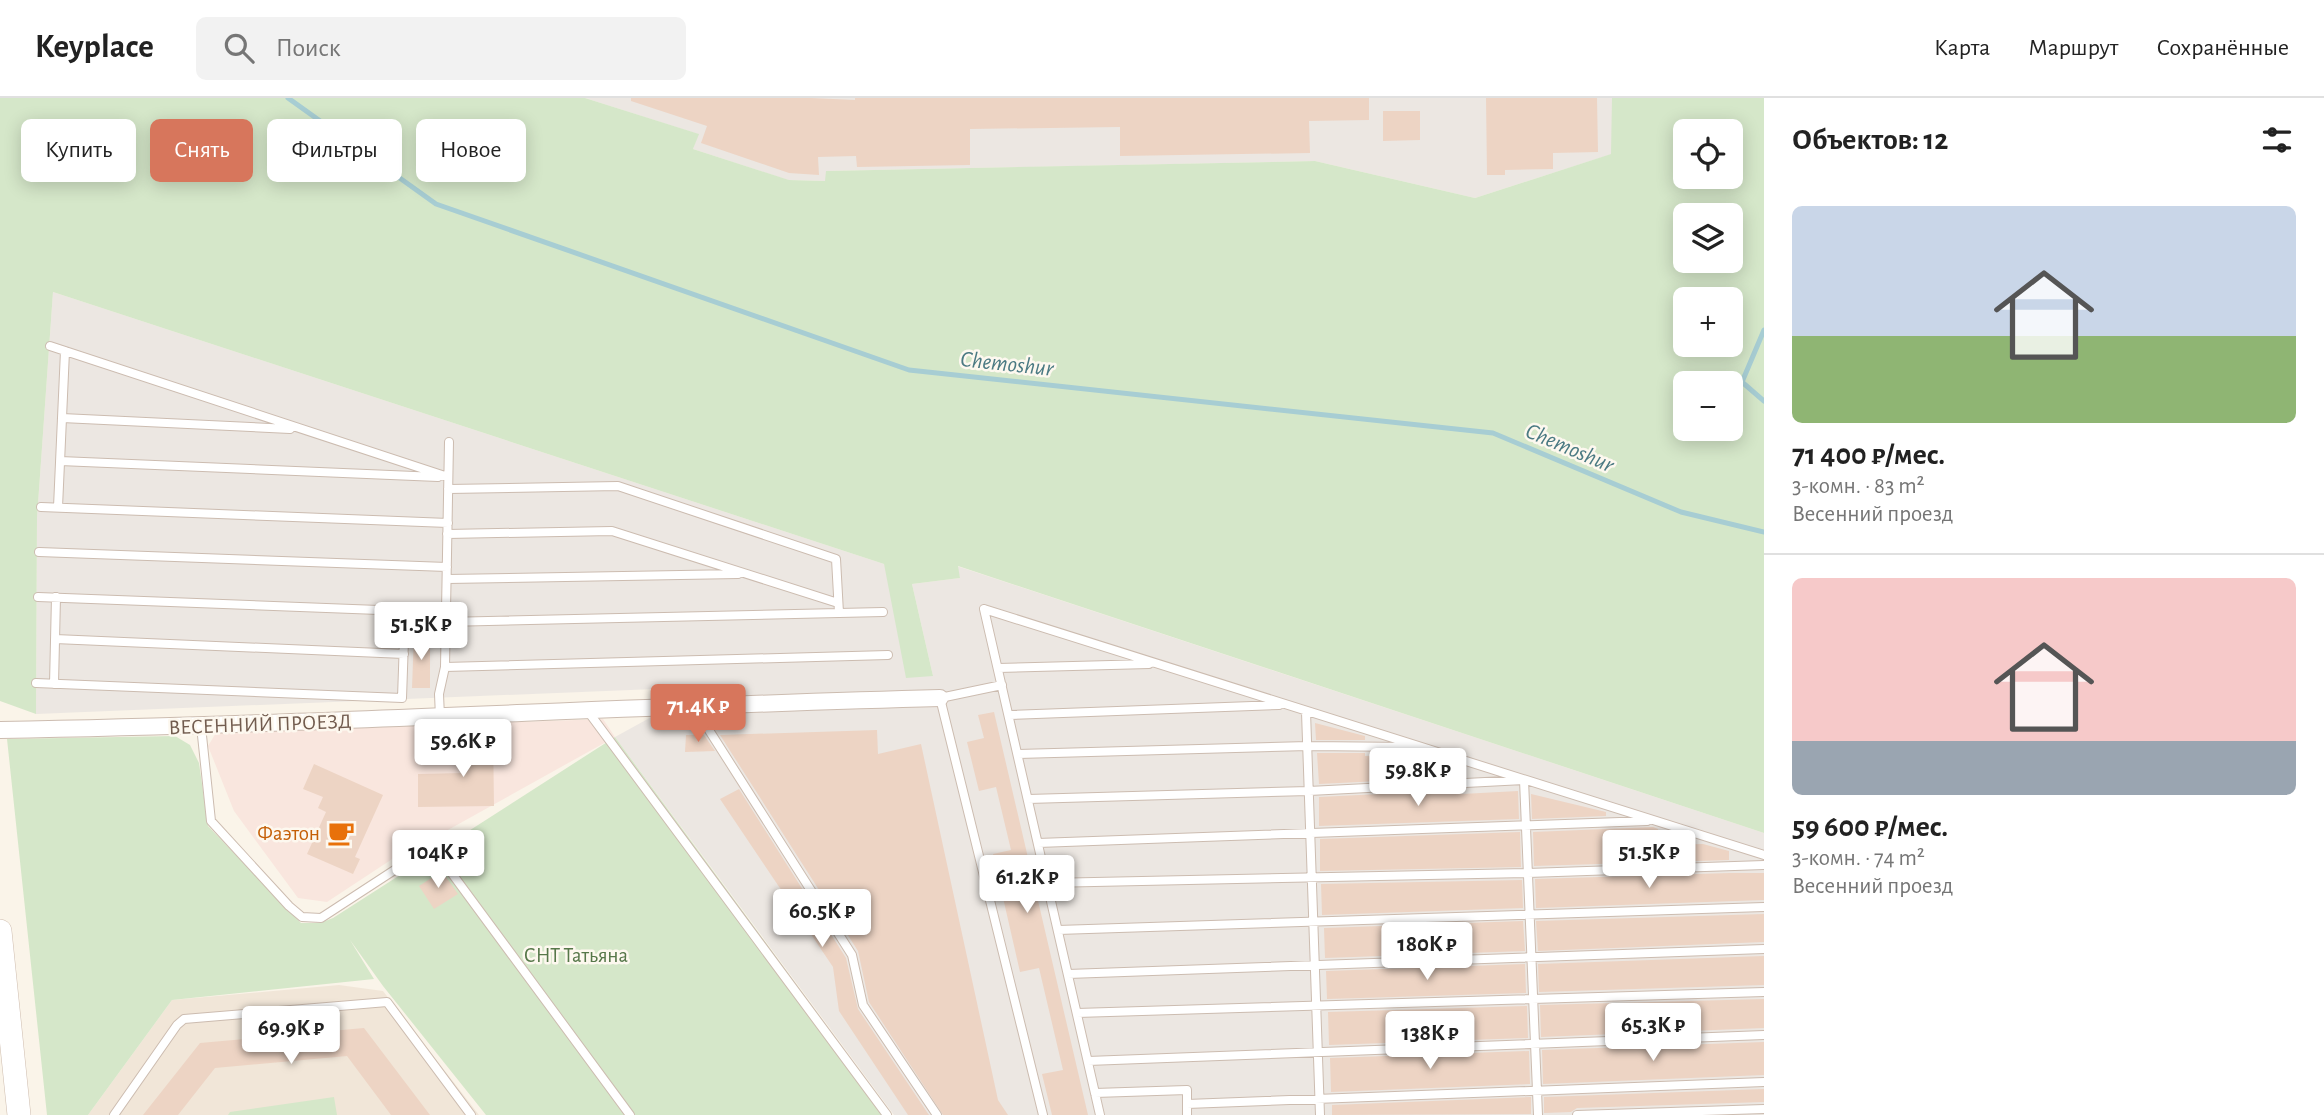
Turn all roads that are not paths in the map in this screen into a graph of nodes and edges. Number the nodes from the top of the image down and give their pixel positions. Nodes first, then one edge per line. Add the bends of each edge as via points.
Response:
1 (50, 346) dead end
2 (65, 351) junction
3 (62, 418) junction
4 (303, 429) junction
5 (449, 442) dead end
6 (60, 461) junction
7 (448, 477) junction
8 (448, 489) junction
9 (41, 507) dead end
10 (58, 507) junction
11 (447, 523) junction
12 (447, 534) junction
13 (39, 552) dead end
14 (447, 567) junction
15 (746, 574) junction
16 (447, 579) junction
17 (38, 597) dead end
18 (55, 597) junction
19 (838, 603) junction
20 (883, 612) dead end
21 (839, 613) junction
22 (404, 621) junction
23 (445, 622) junction
24 (55, 639) junction
25 (404, 654) junction
26 (888, 655) dead end
27 (1156, 664) junction
28 (445, 667) junction
29 (998, 668) junction
30 (36, 683) dead end
31 (54, 684) junction
32 (1002, 685) junction
33 (940, 698) junction
34 (1284, 704) junction
35 (692, 705) junction
36 (587, 710) junction
37 (1307, 712) junction
38 (1009, 715) junction
39 (440, 718) junction
40 (201, 726) junction
41 (0, 730) edge
42 (1308, 746) junction
43 (1418, 747) junction
44 (1018, 754) junction
45 (1524, 780) junction
46 (1310, 791) junction
47 (1028, 799) junction
48 (1653, 821) junction
49 (1526, 826) junction
50 (1311, 833) junction
51 (1038, 844) junction
52 (1764, 855) edge
53 (1764, 865) edge
54 (1528, 873) junction
55 (1313, 877) junction
56 (1047, 883) junction
57 (1764, 907) edge
58 (1530, 915) junction
59 (1314, 921) junction
60 (1058, 930) junction
61 (0, 933) edge
62 (1764, 949) edge
63 (1531, 957) junction
64 (1316, 964) junction
65 (1068, 974) junction
66 (1764, 992) edge
67 (1533, 999) junction
68 (1318, 1006) junction
69 (1077, 1013) junction
70 (1764, 1035) edge
71 (1535, 1044) junction
72 (1319, 1052) junction
73 (1088, 1061) junction
74 (1764, 1082) edge
75 (1537, 1091) junction
76 (1095, 1093) junction
77 (1321, 1099) junction
78 (1187, 1104) junction
79 (1764, 1109) edge
80 (23, 1112) edge
81 (114, 1115) edge
82 (471, 1115) edge
83 (630, 1115) edge
84 (887, 1115) edge
85 (937, 1115) edge
86 (1043, 1115) edge
87 (1100, 1115) edge
88 (1187, 1115) edge
89 (1320, 1115) edge
90 (1538, 1115) edge
91 (1577, 1115) edge

1 - 2 lane
2 - 3 lane
2 - 4 lane
3 - 4 lane
3 - 6 lane
4 - 7 lane
5 - 7 lane
6 - 7 lane
6 - 10 lane
7 - 8 lane
8 - 11 lane
8 - 19 lane via 618,486 836,559
9 - 10 lane
10 - 11 lane
11 - 12 lane
12 - 14 lane
12 - 15 lane via 612,531
13 - 14 lane
14 - 16 lane
15 - 16 lane
15 - 19 lane
16 - 23 lane
17 - 18 lane
18 - 22 lane via 405,611
18 - 24 lane
19 - 21 lane
20 - 21 lane
21 - 23 lane
22 - 23 lane
22 - 25 lane
23 - 28 lane
24 - 25 lane
24 - 31 lane
25 - 31 lane via 402,698
26 - 28 lane
27 - 29 lane
27 - 29 lane via 984,609
27 - 34 lane
28 - 39 lane
29 - 32 lane
30 - 31 lane
32 - 33 lane
32 - 38 lane
33 - 35 street, ВЕСЕННИЙ ПРОЕЗД
33 - 86 lane
34 - 37 lane
34 - 38 lane
35 - 36 street, ВЕСЕННИЙ ПРОЕЗД
35 - 85 lane via 852,955 863,1005
36 - 39 street, ВЕСЕННИЙ ПРОЕЗД
36 - 84 lane
37 - 42 lane
37 - 43 lane
38 - 44 lane
39 - 40 street, ВЕСЕННИЙ ПРОЕЗД
40 - 41 street, ВЕСЕННИЙ ПРОЕЗД
40 - 83 lane via 211,821 289,906 302,917 321,918 416,856 433,853
42 - 43 lane
42 - 44 lane
42 - 46 lane
43 - 45 lane
44 - 47 lane
45 - 46 lane
45 - 48 lane
45 - 49 lane
46 - 47 lane
46 - 50 lane
47 - 51 lane
48 - 49 lane
48 - 52 lane
49 - 50 lane
49 - 54 lane
50 - 51 lane
50 - 55 lane
51 - 56 lane
53 - 54 lane
54 - 55 lane
54 - 58 lane
55 - 56 lane
55 - 59 lane
56 - 60 lane
57 - 58 lane
58 - 59 lane
58 - 63 lane
59 - 60 lane
59 - 64 lane
60 - 65 lane
61 - 80 main road
62 - 63 lane
63 - 64 lane
63 - 67 lane
64 - 65 lane
64 - 68 lane
65 - 69 lane
66 - 67 lane
67 - 68 lane
67 - 71 lane
68 - 69 lane
68 - 72 lane
69 - 73 lane
70 - 71 lane
71 - 72 lane
71 - 75 lane
72 - 73 lane
72 - 77 lane
73 - 76 lane
74 - 75 lane
75 - 77 lane
75 - 90 lane
76 - 78 lane via 1187,1090
76 - 87 lane
77 - 78 lane
77 - 89 lane
78 - 88 lane
79 - 91 lane
81 - 82 lane via 184,1019 387,1002

